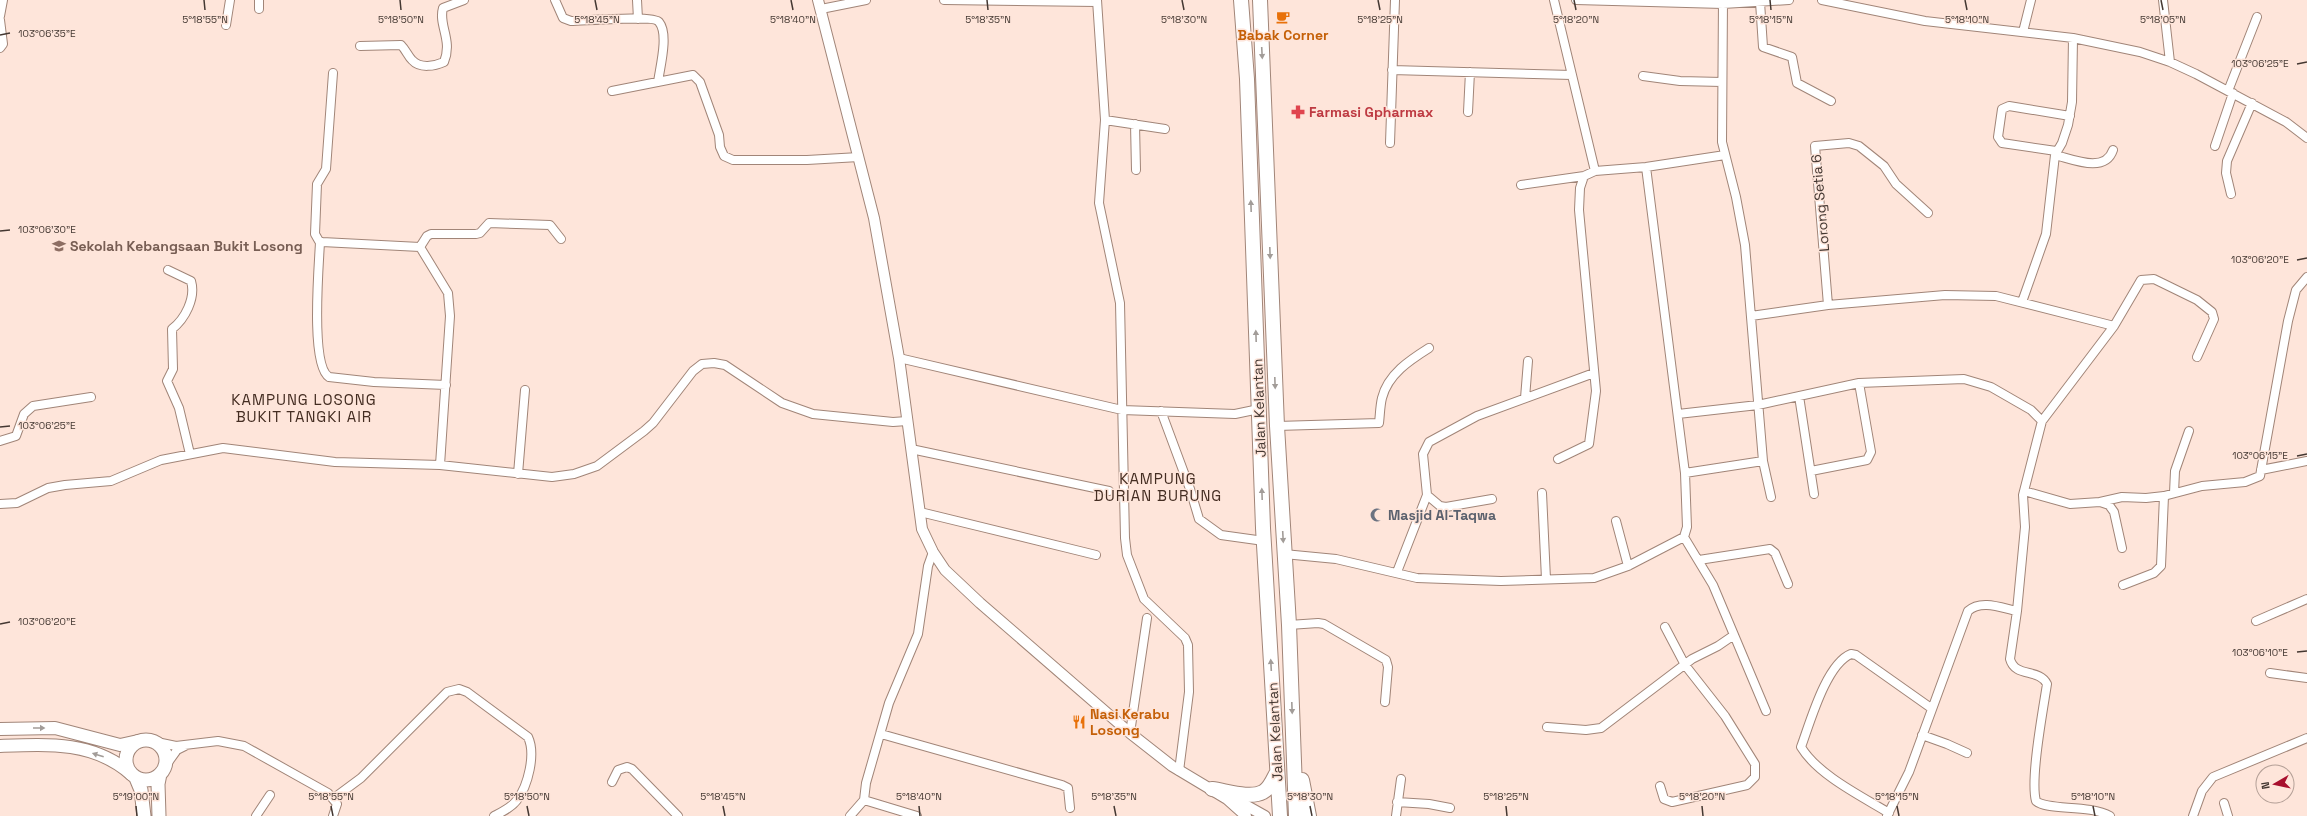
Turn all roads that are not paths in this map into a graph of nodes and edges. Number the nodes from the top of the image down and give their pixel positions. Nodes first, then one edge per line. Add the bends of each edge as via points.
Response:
1 (3, 0) edge
2 (230, 0) edge
3 (259, 0) edge
4 (464, 0) edge
5 (556, 0) edge
6 (636, 0) edge
7 (866, 0) edge
8 (944, 0) edge
9 (1241, 0) edge
10 (1260, 0) edge
11 (1395, 0) edge
12 (1554, 0) edge
13 (1576, 0) edge
14 (1778, 0) edge
15 (1789, 0) edge
16 (1822, 0) edge
17 (2031, 0) edge
18 (2163, 0) edge
19 (973, 1) edge
20 (1097, 1) edge
21 (1677, 2) edge
22 (1723, 2) edge
23 (1760, 2) junction
24 (820, 4) edge
25 (259, 9) dead end
26 (0, 16) edge
27 (2257, 17) dead end
28 (638, 19) junction
29 (0, 20) edge
30 (226, 25) dead end
31 (2023, 32) junction
32 (2073, 43) junction
33 (360, 46) dead end
34 (0, 48) edge
35 (2170, 62) junction
36 (1392, 70) junction
37 (333, 72) dead end
38 (1470, 72) junction
39 (1572, 75) junction
40 (1643, 76) dead end
41 (658, 82) junction
42 (1722, 82) junction
43 (612, 91) dead end
44 (2230, 92) junction
45 (1831, 101) dead end
46 (2252, 103) junction
47 (1468, 112) dead end
48 (2070, 116) junction
49 (1105, 120) junction
50 (1135, 124) junction
51 (1165, 129) dead end
52 (2307, 138) edge
53 (1390, 143) dead end
54 (2215, 146) dead end
55 (2113, 150) dead end
56 (2056, 153) junction
57 (1725, 155) junction
58 (859, 157) junction
59 (1646, 167) junction
60 (1136, 170) dead end
61 (1595, 171) junction
62 (1584, 176) junction
63 (1521, 185) dead end
64 (2231, 194) dead end
65 (1928, 213) dead end
66 (561, 239) dead end
67 (320, 242) junction
68 (420, 247) junction
69 (168, 270) dead end
70 (2307, 277) edge
71 (2022, 302) junction
72 (1828, 305) junction
73 (1751, 316) junction
74 (2114, 326) junction
75 (1429, 348) dead end
76 (2197, 357) dead end
77 (899, 358) junction
78 (1528, 361) dead end
79 (1594, 373) junction
80 (1859, 383) junction
81 (446, 385) junction
82 (525, 390) dead end
83 (1799, 396) junction
84 (91, 397) dead end
85 (1525, 398) junction
86 (1758, 405) junction
87 (1259, 409) junction
88 (1122, 410) junction
89 (1161, 411) junction
90 (1678, 414) junction
91 (907, 421) junction
92 (2042, 421) junction
93 (1277, 426) junction
94 (2189, 431) dead end
95 (0, 441) edge
96 (911, 449) junction
97 (190, 454) junction
98 (1558, 459) dead end
99 (1763, 461) junction
100 (2307, 461) edge
101 (440, 465) junction
102 (2261, 470) junction
103 (1811, 471) junction
104 (1685, 473) junction
105 (518, 474) junction
106 (1109, 491) dead end
107 (2024, 491) junction
108 (1542, 493) dead end
109 (2174, 493) junction
110 (1814, 494) dead end
111 (1427, 495) junction
112 (2164, 496) junction
113 (1771, 497) dead end
114 (1281, 498) junction
115 (1492, 499) dead end
116 (2100, 502) junction
117 (0, 504) edge
118 (920, 512) junction
119 (1616, 521) dead end
120 (1264, 535) junction
121 (1684, 537) junction
122 (2122, 548) dead end
123 (933, 552) junction
124 (1284, 554) junction
125 (1096, 555) dead end
126 (1699, 560) junction
127 (1628, 566) junction
128 (1397, 572) junction
129 (1546, 580) junction
130 (1788, 584) dead end
131 (2123, 585) dead end
132 (2307, 599) edge
133 (2018, 611) junction
134 (1147, 618) dead end
135 (2256, 621) dead end
136 (1289, 624) junction
137 (1665, 627) dead end
138 (1734, 635) junction
139 (1686, 665) junction
140 (2270, 672) dead end
141 (2307, 678) edge
142 (1385, 702) dead end
143 (1931, 708) junction
144 (1766, 711) dead end
145 (1293, 726) junction
146 (1547, 727) dead end
147 (0, 729) edge
148 (1130, 733) junction
149 (881, 734) junction
150 (1922, 736) junction
151 (2307, 738) edge
152 (152, 740) junction
153 (138, 741) junction
154 (187, 745) junction
155 (0, 746) edge
156 (1967, 753) dead end
157 (162, 771) junction
158 (1179, 771) junction
159 (1276, 774) junction
160 (134, 776) junction
161 (1401, 779) dead end
162 (612, 782) dead end
163 (1660, 786) dead end
164 (1212, 790) junction
165 (270, 795) dead end
166 (334, 798) junction
167 (1227, 799) junction
168 (864, 800) junction
169 (1397, 802) junction
170 (2224, 803) dead end
171 (1070, 808) dead end
172 (1450, 808) dead end
173 (1888, 814) edge
174 (144, 816) edge
175 (159, 816) edge
176 (256, 816) edge
177 (333, 816) edge
178 (494, 816) edge
179 (678, 816) edge
180 (850, 816) edge
181 (917, 816) edge
182 (1246, 816) edge
183 (1265, 816) edge
184 (1280, 816) edge
185 (1296, 816) edge
186 (1309, 816) edge
187 (1396, 816) edge
188 (2110, 816) edge
189 (2192, 816) edge
190 (2228, 816) edge

1 - 26 street
2 - 30 street
3 - 25 street
4 - 33 street via 443,8 441,14 447,41 446,55 444,62 435,66 413,61 401,45
5 - 28 street via 563,18 571,21
6 - 28 street
7 - 24 street
8 - 19 street
87 -> 9 highway, Jalan Kelantan via 1247,79
10 -> 93 highway, Jalan Kelantan
11 - 36 street
12 - 39 street
13 - 21 street
14 - 15 street
14 - 23 street
16 - 31 street via 1925,21
17 - 31 street
18 - 35 street
19 - 20 street
20 - 49 street
21 - 22 street
22 - 23 street
22 - 42 street
23 - 45 street via 1763,47 1790,56 1797,83
24 - 58 street
27 - 44 street
28 - 41 street via 655,19 659,22 663,34 664,48
29 - 34 street via 3,44
31 - 32 street
32 - 35 street via 2140,52
32 - 48 street
35 - 44 street
36 - 38 street
36 - 53 street
37 - 67 street via 326,169 317,184 314,229
38 - 39 street
38 - 47 street
39 - 61 street
40 - 42 street via 1680,81
41 - 43 street
41 - 58 street via 693,75 697,77 719,135 720,147 724,156 733,160
42 - 57 street via 1721,127
44 - 46 street
44 - 54 street
46 - 52 street via 2286,122
46 - 64 street via 2227,161 2226,173
48 - 56 street via 2062,143
48 - 56 street via 2009,106 2002,109 1998,137 2002,143
49 - 50 street
49 - 88 street via 1099,203 1120,303
50 - 51 street
50 - 60 street
55 - 56 street via 2107,160 2097,164
56 - 71 street via 2046,234
57 - 59 street
57 - 73 street via 1745,245
58 - 77 street via 874,218
59 - 61 street
59 - 90 street
61 - 62 street
62 - 63 street
62 - 79 street via 1580,188 1579,210
65 - 72 street, Lorong Setia 6 via 1896,184 1884,166 1859,146 1849,143 1815,146
66 - 68 street via 550,225 489,223 476,234 431,234
67 - 68 street
67 - 81 street via 317,317 321,366 325,375 374,382
68 - 81 street via 448,293 450,316
69 - 97 street via 191,281 193,287 181,322 172,329 173,369 167,381 180,413
70 - 102 street via 2296,290 2288,321
71 - 72 street via 1996,296 1945,295
71 - 74 street
72 - 73 street
73 - 86 street
74 - 76 street via 2138,283 2145,278 2154,279 2197,300 2212,312 2214,318
74 - 92 street
75 - 93 street via 1394,374 1382,397 1380,423
77 - 88 street
77 - 91 street
78 - 85 street
79 - 85 street
79 - 98 street via 1596,391 1590,440 1585,447
80 - 83 street
80 - 92 street via 1964,379 1991,387 2030,410
80 - 103 street via 1870,456 1867,460
81 - 101 street
82 - 105 street
83 - 86 street
83 - 103 street
84 - 95 street via 34,406 24,414 16,436
85 - 111 street via 1477,416 1429,442 1423,454
86 - 90 street
86 - 99 street
87 - 89 street via 1236,414
120 -> 87 highway, Jalan Kelantan
88 - 89 street
88 - 158 street via 1127,555 1144,599 1185,638 1188,645 1189,692
89 - 120 street via 1190,489 1198,519 1222,535
90 - 104 street
91 - 96 street
91 - 105 street via 893,422 802,411 782,403 725,365 702,364 693,371 653,423 597,466 574,474 552,477
92 - 107 street
93 - 114 highway, Jalan Kelantan
94 - 109 street via 2175,472
96 - 106 street
96 - 118 street
97 - 101 street via 210,449 232,448 334,462
97 - 117 street via 161,460 111,481 48,488 17,503
99 - 104 street
99 - 113 street
100 - 102 street
101 - 105 street
102 - 109 street via 2260,476 2245,482 2214,484
103 - 110 street
104 - 121 street via 1687,527
107 - 116 street via 2070,504
107 - 133 street via 2025,527
108 - 129 street
109 - 112 street
111 - 115 street via 1440,506 1446,507
111 - 128 street
112 - 116 street via 2122,496
112 - 131 street via 2160,566 2154,573
114 - 120 highway via 1272,502
114 -> 124 highway, Jalan Kelantan
116 - 122 street via 2109,505 2114,512
118 - 123 street via 922,529
118 - 125 street
119 - 127 street
159 -> 120 highway, Jalan Kelantan
121 - 126 street
121 - 127 street
123 - 148 street via 945,570 980,603
123 - 149 street via 928,566 918,634 889,703
124 - 128 street via 1336,559
124 - 136 highway, Jalan Kelantan
126 - 130 street via 1770,549 1775,553
126 - 138 street via 1713,585
127 - 129 street via 1594,578
128 - 129 street via 1417,578
132 - 135 street
133 - 143 street via 1982,604 1968,611
133 - 188 street via 2011,664 2019,671 2041,677 2047,684 2034,795 2036,801 2040,805 2091,808
134 - 148 street
136 - 142 street via 1324,624 1386,660 1388,666
136 -> 145 highway, Jalan Kelantan
137 - 139 street
138 - 139 street via 1698,655
138 - 144 street
139 - 146 street via 1600,728 1586,730
139 - 163 street via 1725,716 1755,764 1755,777 1747,785 1672,802 1664,799
140 - 141 street
143 - 150 street
143 - 173 street via 1851,654 1837,667 1820,696 1801,747 1804,753 1823,771
145 - 185 highway, Jalan Kelantan
145 - 186 highway
147 -> 153 main road via 55,728 120,745
148 - 158 street
149 - 168 street via 866,783
149 - 171 street via 1062,785 1068,788 1070,793
150 - 156 street
150 - 173 street via 1909,772
151 - 189 street via 2213,777 2202,791
152 - 153 main road
152 - 154 street via 176,746
152 - 157 main road via 163,749 166,756
153 - 160 main road via 128,749 126,756 127,769
154 - 157 street via 177,750
154 - 166 street via 218,741 244,746
160 -> 155 main road via 118,762 69,746
157 - 160 main road via 149,780
157 - 175 main road via 158,784
158 - 164 street
159 - 164 highway via 1267,789 1259,794
159 - 184 highway, Jalan Kelantan
160 - 174 main road via 141,790
161 - 169 street
162 - 179 street via 618,770 627,767 632,769
164 - 167 street
165 - 176 street
166 - 177 street via 337,804
166 - 178 street via 361,778 447,692 459,689 467,692 530,741 531,758 522,792 513,805
167 - 182 street
167 - 183 street via 1240,802
168 - 180 street
168 - 181 street
169 - 172 street
169 - 187 street
170 - 190 street

